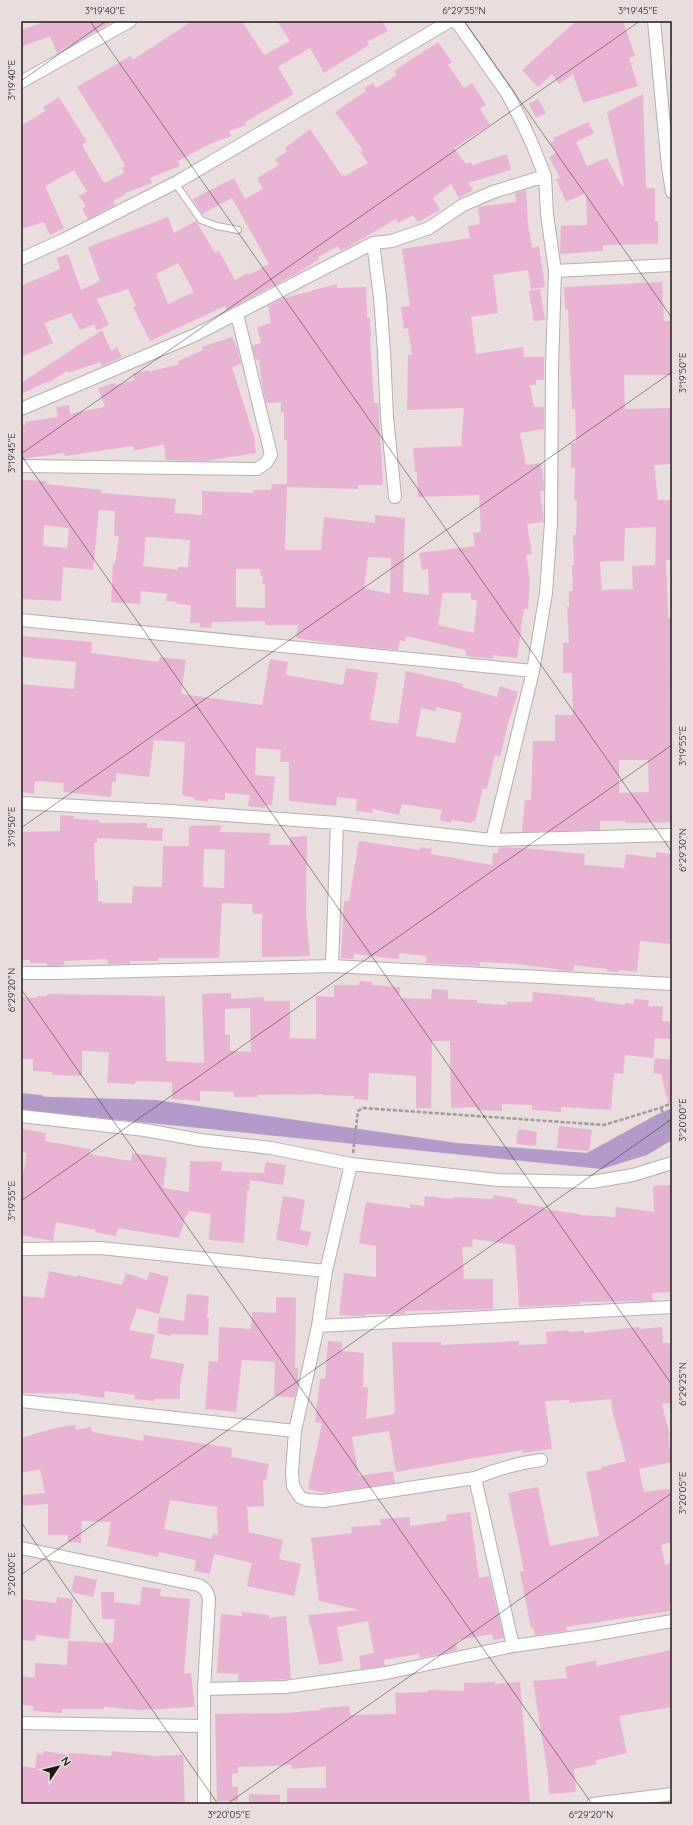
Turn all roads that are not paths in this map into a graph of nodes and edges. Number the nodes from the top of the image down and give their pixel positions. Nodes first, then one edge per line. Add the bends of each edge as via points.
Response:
1 (130, 21) edge
2 (450, 21) edge
3 (456, 21) edge
4 (654, 21) edge
5 (21, 82) edge
6 (545, 176) junction
7 (175, 183) junction
8 (672, 192) edge
9 (238, 230) dead end
10 (372, 243) junction
11 (21, 259) edge
12 (672, 265) edge
13 (555, 271) junction
14 (237, 314) junction
15 (21, 409) edge
16 (21, 466) edge
17 (395, 497) dead end
18 (21, 620) edge
19 (533, 671) junction
20 (21, 803) edge
21 (337, 823) junction
22 (672, 836) edge
23 (492, 840) junction
24 (332, 966) junction
25 (21, 973) edge
26 (672, 984) edge
27 (21, 1116) edge
28 (672, 1163) edge
29 (351, 1164) junction
30 (21, 1249) edge
31 (326, 1271) junction
32 (672, 1307) edge
33 (318, 1326) junction
34 (21, 1401) edge
35 (295, 1431) junction
36 (541, 1460) dead end
37 (475, 1478) junction
38 (21, 1548) edge
39 (672, 1621) edge
40 (513, 1646) junction
41 (204, 1689) junction
42 (21, 1723) edge
43 (204, 1726) junction
44 (669, 1798) edge
45 (204, 1804) edge
46 (593, 1804) edge

1 - 5 street
2 - 7 street
3 - 6 street via 507,93
4 - 8 street
6 - 10 street via 493,192 463,205 429,228 392,241
6 - 13 street
7 - 9 lane via 201,220
7 - 11 street
10 - 14 street
10 - 17 street via 380,304
12 - 13 street
13 - 19 street via 551,523 546,593
14 - 15 street via 195,335
14 - 16 street via 271,455 266,463 257,469
18 - 19 street
19 - 23 street
20 - 21 street
21 - 23 street
21 - 24 street
22 - 23 street
24 - 25 street
24 - 26 street
27 - 29 street via 271,1148
28 - 29 street via 613,1180 562,1183 498,1180
29 - 31 street
30 - 31 street via 100,1248
31 - 33 street
32 - 33 street
33 - 35 street
34 - 35 street
35 - 37 street via 293,1486 300,1497 307,1500 324,1502
36 - 37 street via 520,1462
37 - 40 street
38 - 41 street via 204,1588 209,1599
39 - 40 street
40 - 41 street via 386,1672 319,1682 256,1689
41 - 43 street
42 - 43 street
43 - 45 street
44 - 46 street

